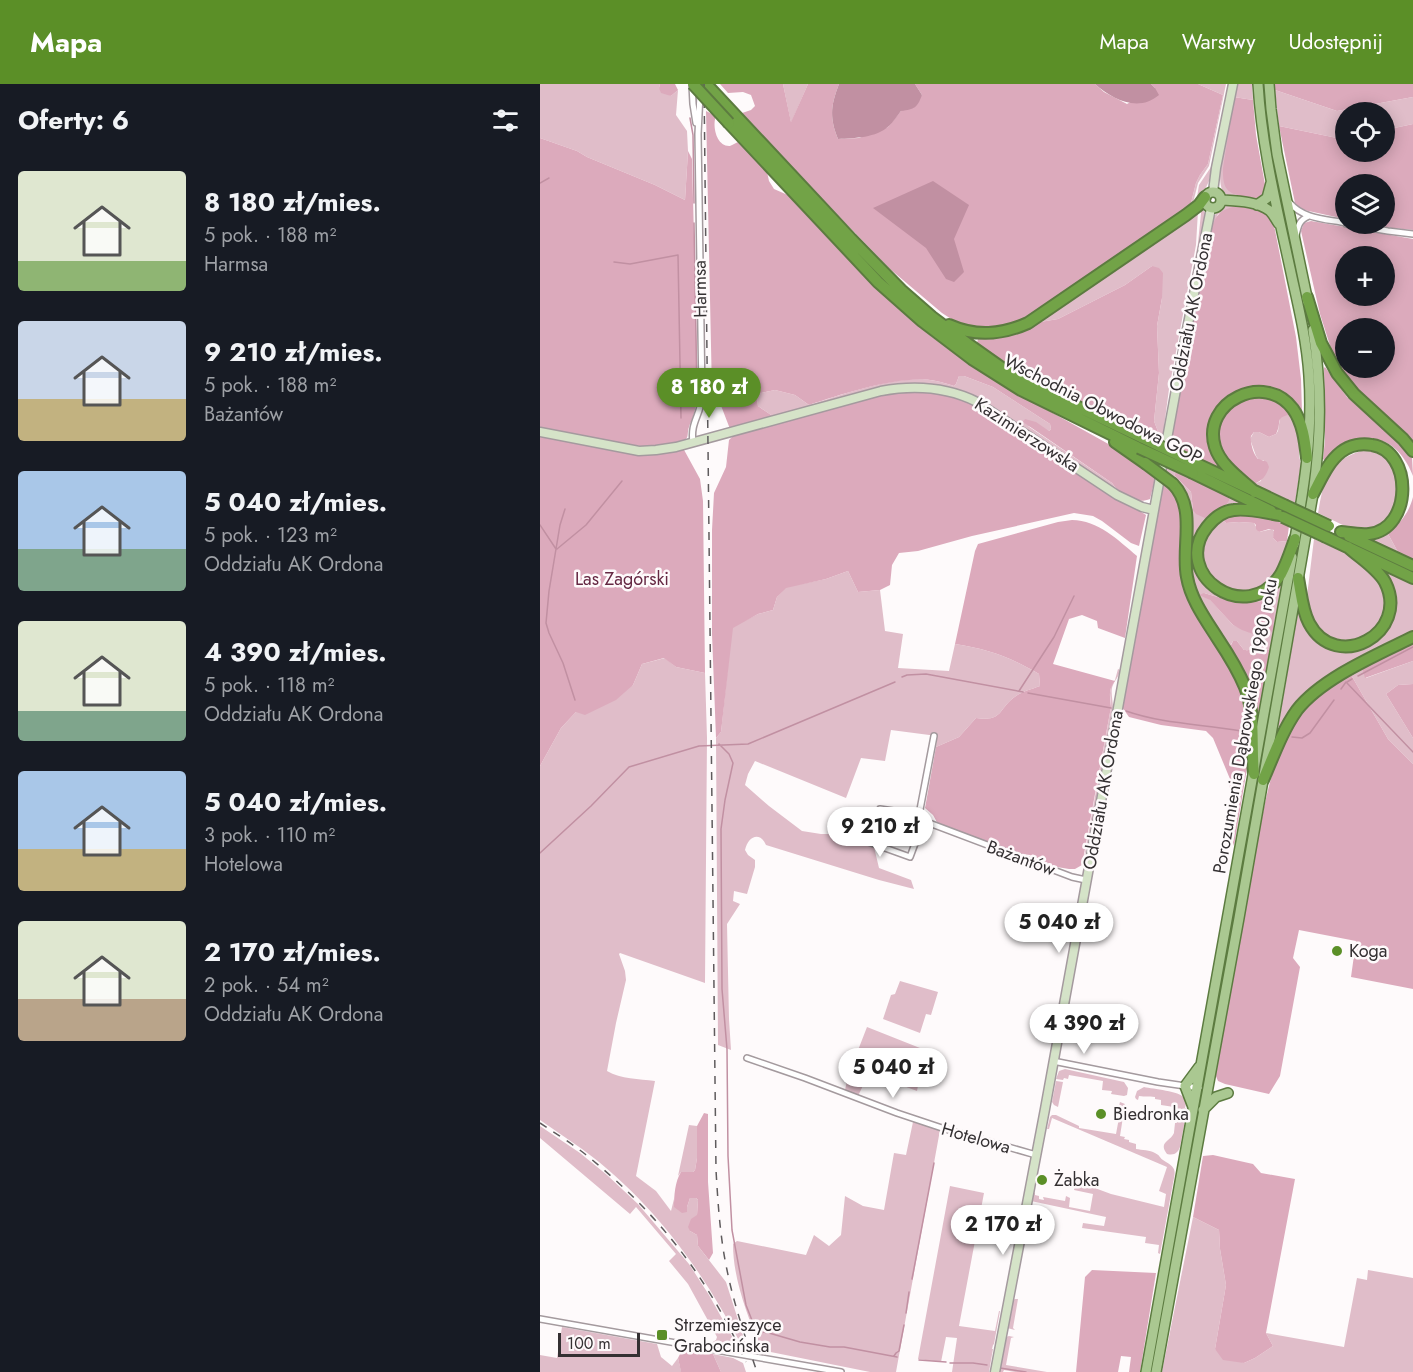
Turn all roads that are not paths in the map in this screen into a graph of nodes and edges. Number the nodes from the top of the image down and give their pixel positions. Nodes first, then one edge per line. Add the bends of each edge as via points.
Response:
1 (693, 84) edge
2 (700, 84) edge
3 (705, 84) edge
4 (1233, 84) edge
5 (1258, 84) edge
6 (1269, 84) edge
7 (730, 117) junction
8 (698, 134) junction
9 (1272, 181) junction
10 (1209, 194) junction
11 (1287, 199) junction
12 (1221, 200) junction
13 (1257, 205) junction
14 (1211, 208) junction
15 (1309, 216) junction
16 (1335, 221) edge
17 (1281, 227) junction
18 (1395, 232) edge
19 (1413, 234) edge
20 (1295, 238) junction
21 (1308, 297) junction
22 (932, 317) junction
23 (1101, 430) junction
24 (540, 432) edge
25 (693, 442) junction
26 (1141, 443) junction
27 (1413, 451) edge
28 (1307, 458) junction
29 (1195, 469) junction
30 (1255, 492) junction
31 (1313, 494) junction
32 (1154, 510) junction
33 (1283, 512) junction
34 (1328, 532) junction
35 (1341, 532) junction
36 (1295, 539) junction
37 (1348, 547) junction
38 (1413, 566) edge
39 (1299, 578) junction
40 (1413, 578) edge
41 (1413, 638) edge
42 (934, 736) dead end
43 (1258, 777) junction
44 (880, 809) dead end
45 (842, 815) dead end
46 (921, 821) junction
47 (1086, 880) junction
48 (747, 1058) dead end
49 (1053, 1061) junction
50 (1202, 1063) junction
51 (1185, 1086) junction
52 (1202, 1088) junction
53 (1228, 1093) dead end
54 (1198, 1109) junction
55 (1035, 1155) junction
56 (540, 1319) edge
57 (996, 1368) edge
58 (841, 1372) edge
59 (1146, 1372) edge
60 (1156, 1372) edge

1 - 7 highway, Wschodnia Obwodowa GOP, bridge
1 - 8 street, Harmsa
2 - 8 street, Harmsa
3 - 7 highway, Wschodnia Obwodowa GOP
4 - 10 street
5 - 9 main road, Porozumienia Dąbrowskiego 1980 roku
6 - 11 main road, Porozumienia Dąbrowskiego 1980 roku via 1273,130
7 - 22 highway, Wschodnia Obwodowa GOP
7 - 23 highway, Wschodnia Obwodowa GOP via 878,282 922,321 1022,390
8 - 25 street, Harmsa via 702,396 692,430
9 - 13 main road via 1267,198
9 - 17 main road, Porozumienia Dąbrowskiego 1980 roku
10 - 12 main road via 1219,195
10 - 14 main road via 1206,203
10 - 22 highway via 1197,207 1021,326 975,333
11 - 15 street via 1296,210
11 - 20 main road, Porozumienia Dąbrowskiego 1980 roku
12 - 13 main road
12 - 14 main road
13 - 17 main road via 1271,213
14 - 32 street, Oddziału AK Ordona
15 - 16 street
15 - 20 street via 1299,222
17 - 28 main road, Porozumienia Dąbrowskiego 1980 roku via 1308,367
18 - 19 street
20 - 21 main road, Porozumienia Dąbrowskiego 1980 roku
21 - 27 highway via 1321,343 1337,373
21 - 31 main road, Porozumienia Dąbrowskiego 1980 roku via 1320,392
22 - 26 highway, Wschodnia Obwodowa GOP via 1020,378
23 - 26 highway, Wschodnia Obwodowa GOP
23 - 43 highway, bridge via 1180,492 1187,528 1186,570 1190,590 1248,695
24 - 25 street, Kazimierzowska via 639,451
25 - 32 street, Kazimierzowska via 881,391 940,390 977,402 1122,498
26 - 29 highway, Wschodnia Obwodowa GOP, bridge
28 - 30 highway via 1300,422 1286,402 1258,392 1248,392 1233,400 1217,420 1215,446 1232,472
28 - 36 main road, Porozumienia Dąbrowskiego 1980 roku
29 - 30 highway, Wschodnia Obwodowa GOP
29 - 33 highway, Wschodnia Obwodowa GOP
30 - 33 highway, Wschodnia Obwodowa GOP
31 - 35 highway via 1330,463 1345,449 1376,445 1403,463 1410,491 1399,519 1378,532
31 - 39 main road, Porozumienia Dąbrowskiego 1980 roku
32 - 47 street, Oddziału AK Ordona
33 - 34 highway, Wschodnia Obwodowa GOP, bridge
33 - 36 highway via 1235,510 1212,521 1198,548 1207,579 1224,593 1259,593 1281,573
34 - 35 highway, Wschodnia Obwodowa GOP
34 - 37 highway, Wschodnia Obwodowa GOP
35 - 38 highway, Wschodnia Obwodowa GOP
36 - 43 main road, Porozumienia Dąbrowskiego 1980 roku
37 - 39 highway via 1379,574 1389,594 1384,625 1367,642 1340,646 1319,636 1306,618
37 - 40 highway, Wschodnia Obwodowa GOP
39 - 43 main road, Porozumienia Dąbrowskiego 1980 roku
41 - 43 highway via 1341,675 1309,698
42 - 46 street
43 - 50 main road, Porozumienia Dąbrowskiego 1980 roku
43 - 52 main road, Porozumienia Dąbrowskiego 1980 roku
44 - 46 street, Bażantów
45 - 46 street via 838,827 846,834 910,856
46 - 47 street, Bażantów
47 - 49 street, Oddziału AK Ordona
48 - 55 street, Hotelowa via 897,1113
49 - 51 street
49 - 55 street, Oddziału AK Ordona
50 - 51 main road
50 - 52 main road, Porozumienia Dąbrowskiego 1980 roku
51 - 52 street
51 - 54 main road
52 - 54 main road, Porozumienia Dąbrowskiego 1980 roku
53 - 54 main road
54 - 59 main road, Porozumienia Dąbrowskiego 1980 roku
54 - 60 main road, Porozumienia Dąbrowskiego 1980 roku
55 - 57 street, Oddziału AK Ordona
56 - 58 street

